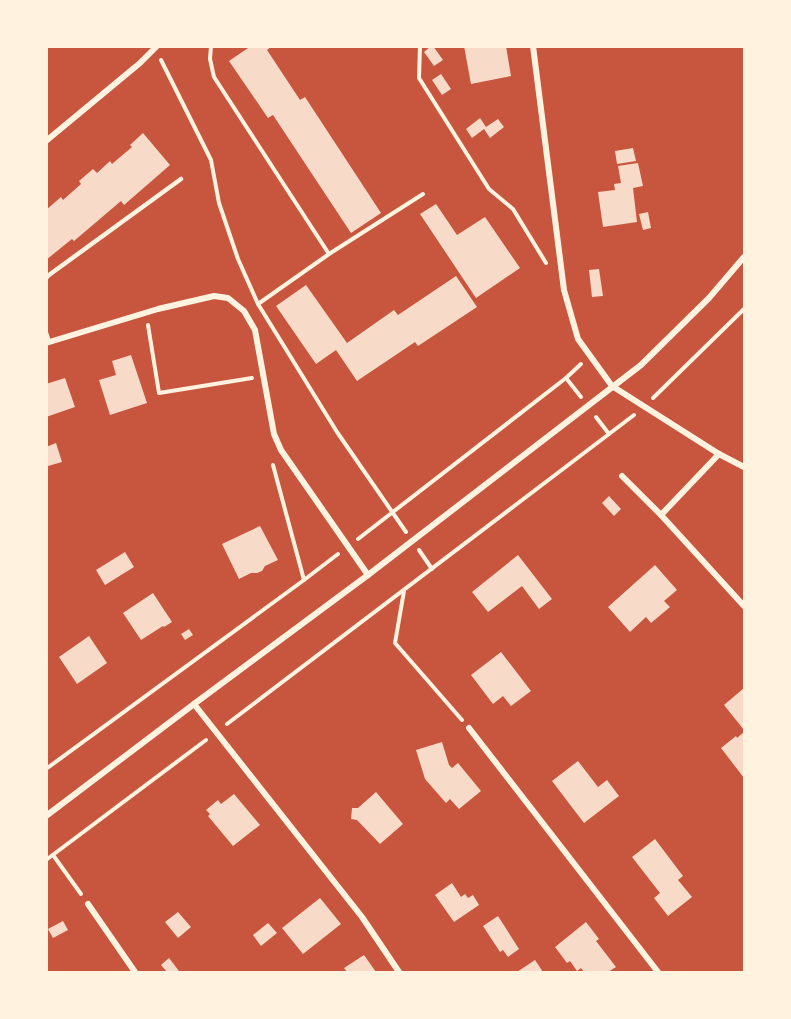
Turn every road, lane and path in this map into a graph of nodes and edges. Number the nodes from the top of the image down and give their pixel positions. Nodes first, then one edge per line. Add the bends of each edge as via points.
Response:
1 (211, 46) edge
2 (420, 46) edge
3 (533, 46) edge
4 (156, 47) edge
5 (46, 141) edge
6 (181, 180) dead end
7 (423, 194) dead end
8 (329, 254) junction
9 (744, 257) edge
10 (46, 278) edge
11 (564, 290) junction
12 (258, 304) junction
13 (140, 325) dead end
14 (46, 333) edge
15 (48, 343) edge
16 (254, 378) dead end
17 (566, 378) dead end
18 (612, 386) junction
19 (609, 434) dead end
20 (720, 454) junction
21 (272, 462) dead end
22 (744, 467) edge
23 (622, 476) dead end
24 (392, 512) junction
25 (661, 515) junction
26 (348, 546) junction
27 (368, 575) junction
28 (304, 580) junction
29 (404, 590) junction
30 (744, 606) edge
31 (194, 704) junction
32 (469, 729) joint
33 (217, 732) junction
34 (46, 769) edge
35 (46, 816) edge
36 (53, 855) junction
37 (46, 860) edge
38 (88, 904) joint
39 (135, 972) edge
40 (399, 972) edge
41 (658, 972) edge

1 - 8 path via 214,77
2 - 11 path via 419,78 489,189 513,208
3 - 11 street
4 - 5 street
4 - 12 path via 211,160 219,203
6 - 10 lane
7 - 8 path
8 - 12 path
9 - 18 street via 641,365
11 - 18 street via 578,339
12 - 24 path via 336,432
13 - 16 path via 148,325 159,393
14 - 15 lane
15 - 26 street via 158,309 214,296 228,298 244,310 255,330 274,434 281,450
17 - 24 path
18 - 20 street
18 - 27 street
19 - 29 path
20 - 22 street
20 - 25 street
21 - 28 path
23 - 25 street
24 - 26 path
25 - 30 street
26 - 27 street
26 - 28 path
27 - 31 street
28 - 34 path
29 - 32 path via 395,643
29 - 33 path
31 - 33 street
31 - 35 street
32 - 41 street
33 - 36 path
33 - 40 street via 362,917
36 - 37 path
36 - 38 path
38 - 39 street

